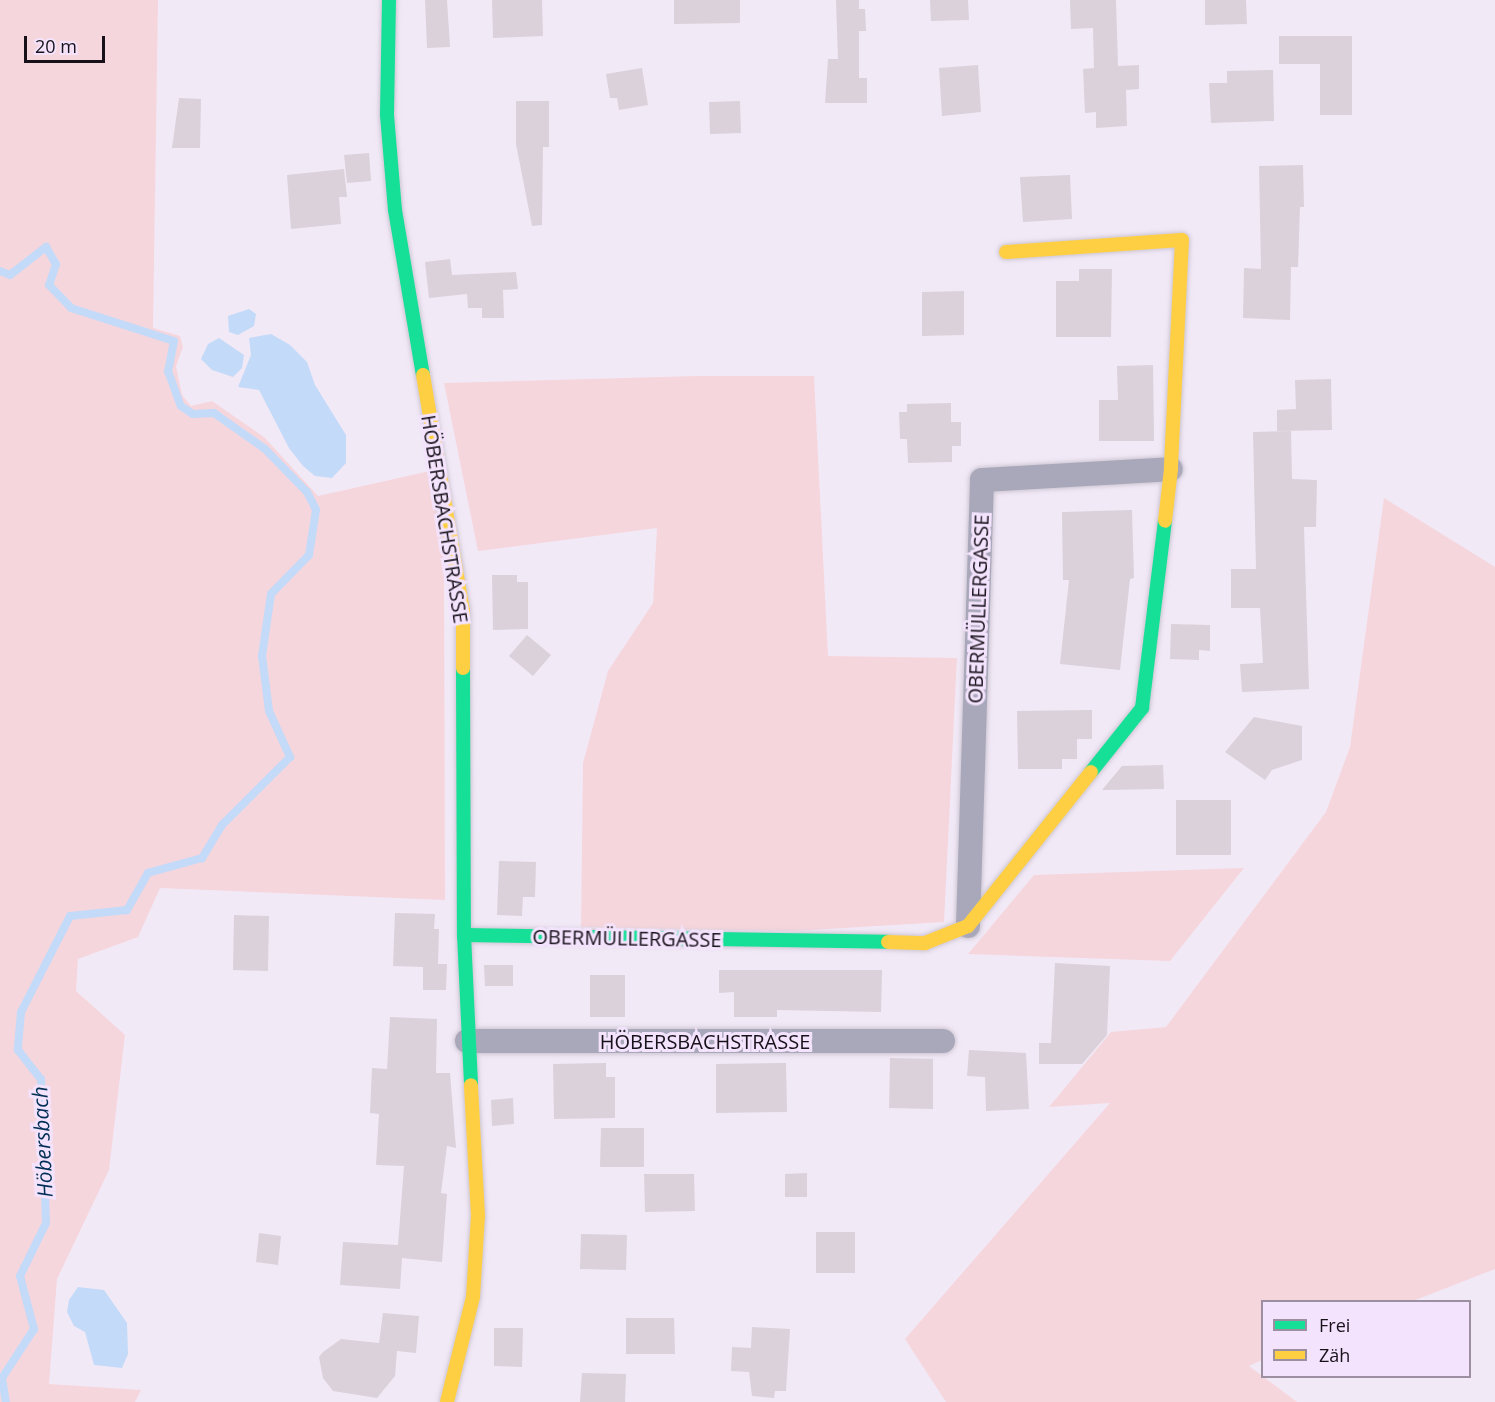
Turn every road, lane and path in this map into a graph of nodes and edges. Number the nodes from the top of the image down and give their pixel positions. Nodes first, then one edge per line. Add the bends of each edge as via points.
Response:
1 (389, 0) edge
2 (1006, 252) dead end
3 (1171, 469) junction
4 (968, 926) junction
5 (464, 935) junction
6 (467, 1041) junction
7 (943, 1041) dead end
8 (447, 1402) edge

1 - 5 street, HÖBERSBACHSTRASSE via 387,116 395,210 463,611
2 - 3 street, OBERMÜLLERGASSE via 1182,240
3 - 4 street, OBERMÜLLERGASSE via 1142,708
3 - 4 street, OBERMÜLLERGASSE via 982,480
4 - 5 street, OBERMÜLLERGASSE via 925,943
5 - 6 street, HÖBERSBACHSTRASSE
6 - 7 street, HÖBERSBACHSTRASSE
6 - 8 street, HÖBERSBACHSTRASSE via 478,1216 473,1297

